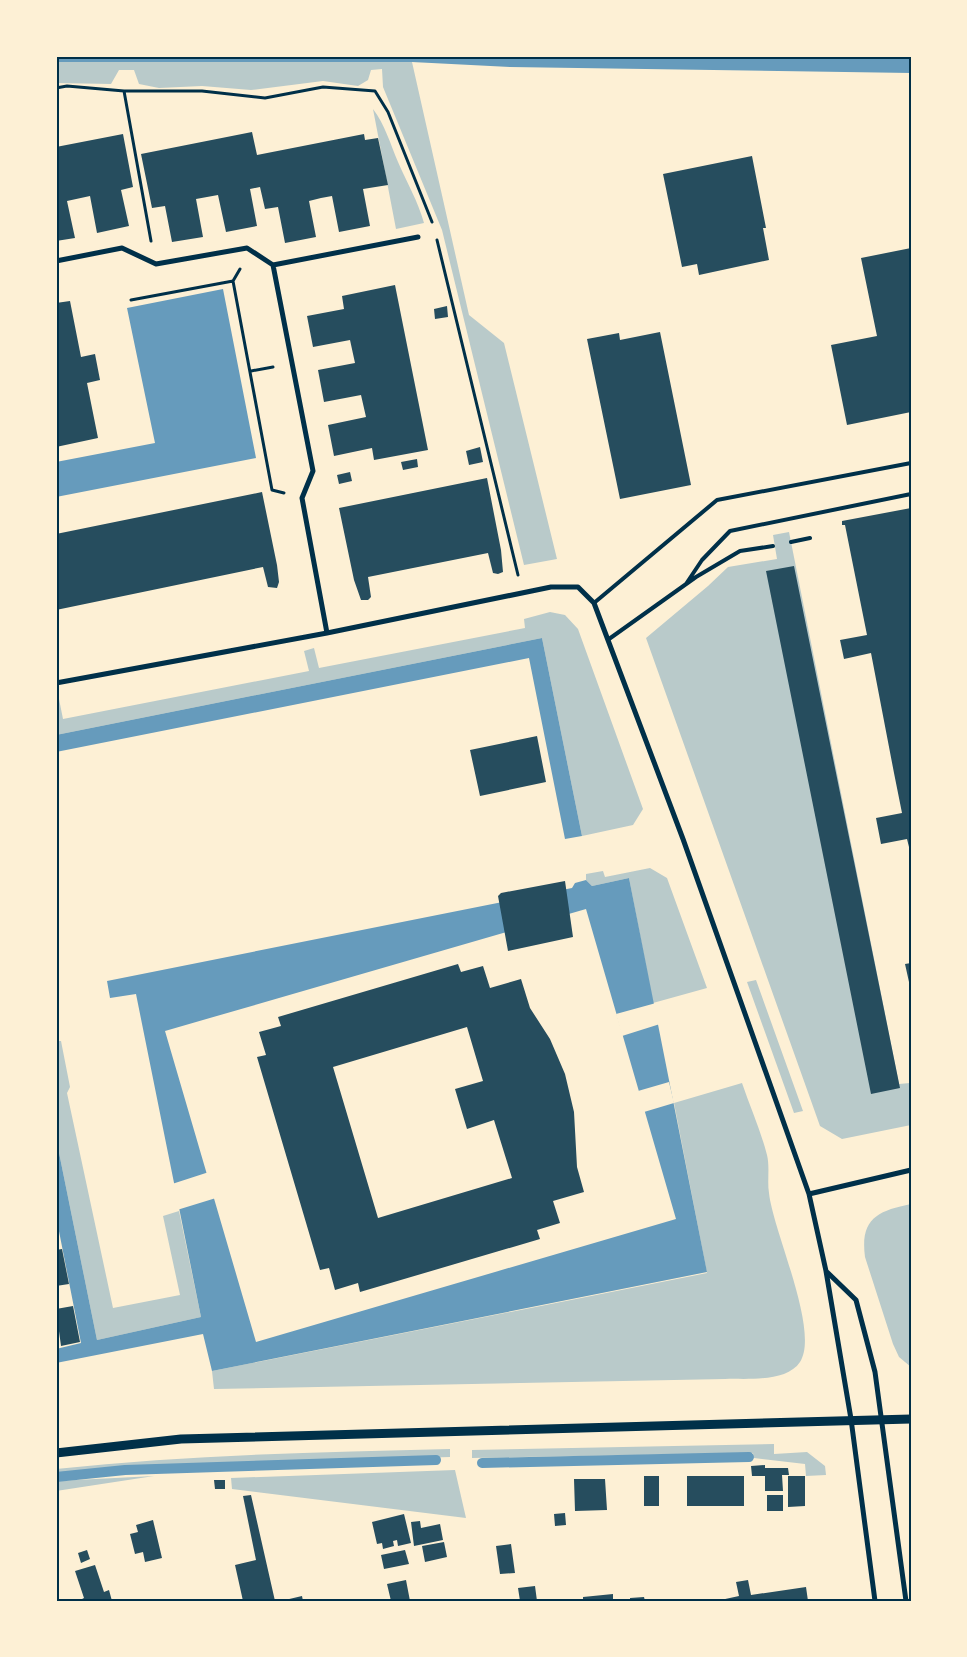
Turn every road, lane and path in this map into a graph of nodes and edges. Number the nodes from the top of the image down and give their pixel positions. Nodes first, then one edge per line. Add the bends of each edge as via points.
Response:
1 (124, 91) dead end
2 (418, 237) dead end
3 (56, 261) edge
4 (156, 264) junction
5 (273, 265) junction
6 (131, 300) dead end
7 (911, 463) edge
8 (911, 494) edge
9 (302, 498) junction
10 (810, 538) dead end
11 (791, 542) dead end
12 (773, 546) dead end
13 (686, 584) junction
14 (594, 603) junction
15 (327, 633) junction
16 (609, 639) junction
17 (56, 682) edge
18 (911, 1170) edge
19 (809, 1194) junction
20 (826, 1272) junction
21 (852, 1419) junction
22 (881, 1419) junction
23 (911, 1419) edge
24 (56, 1453) edge
25 (875, 1601) edge
26 (906, 1601) edge

1 - 4 path
2 - 5 street
3 - 4 street via 122,248
4 - 5 street via 247,248
5 - 9 street via 313,471
6 - 9 path via 233,282 272,490
7 - 14 lane via 718,500
8 - 13 lane via 730,531 702,560
9 - 15 street
10 - 11 lane
12 - 13 lane via 740,551
13 - 16 lane
14 - 15 street via 578,587 551,587
14 - 16 street
15 - 17 street
16 - 19 street
18 - 19 street
19 - 20 street
20 - 21 street
20 - 22 street via 856,1300 875,1372
21 - 22 street
21 - 24 street via 181,1439
21 - 25 street
22 - 23 street
22 - 26 street

